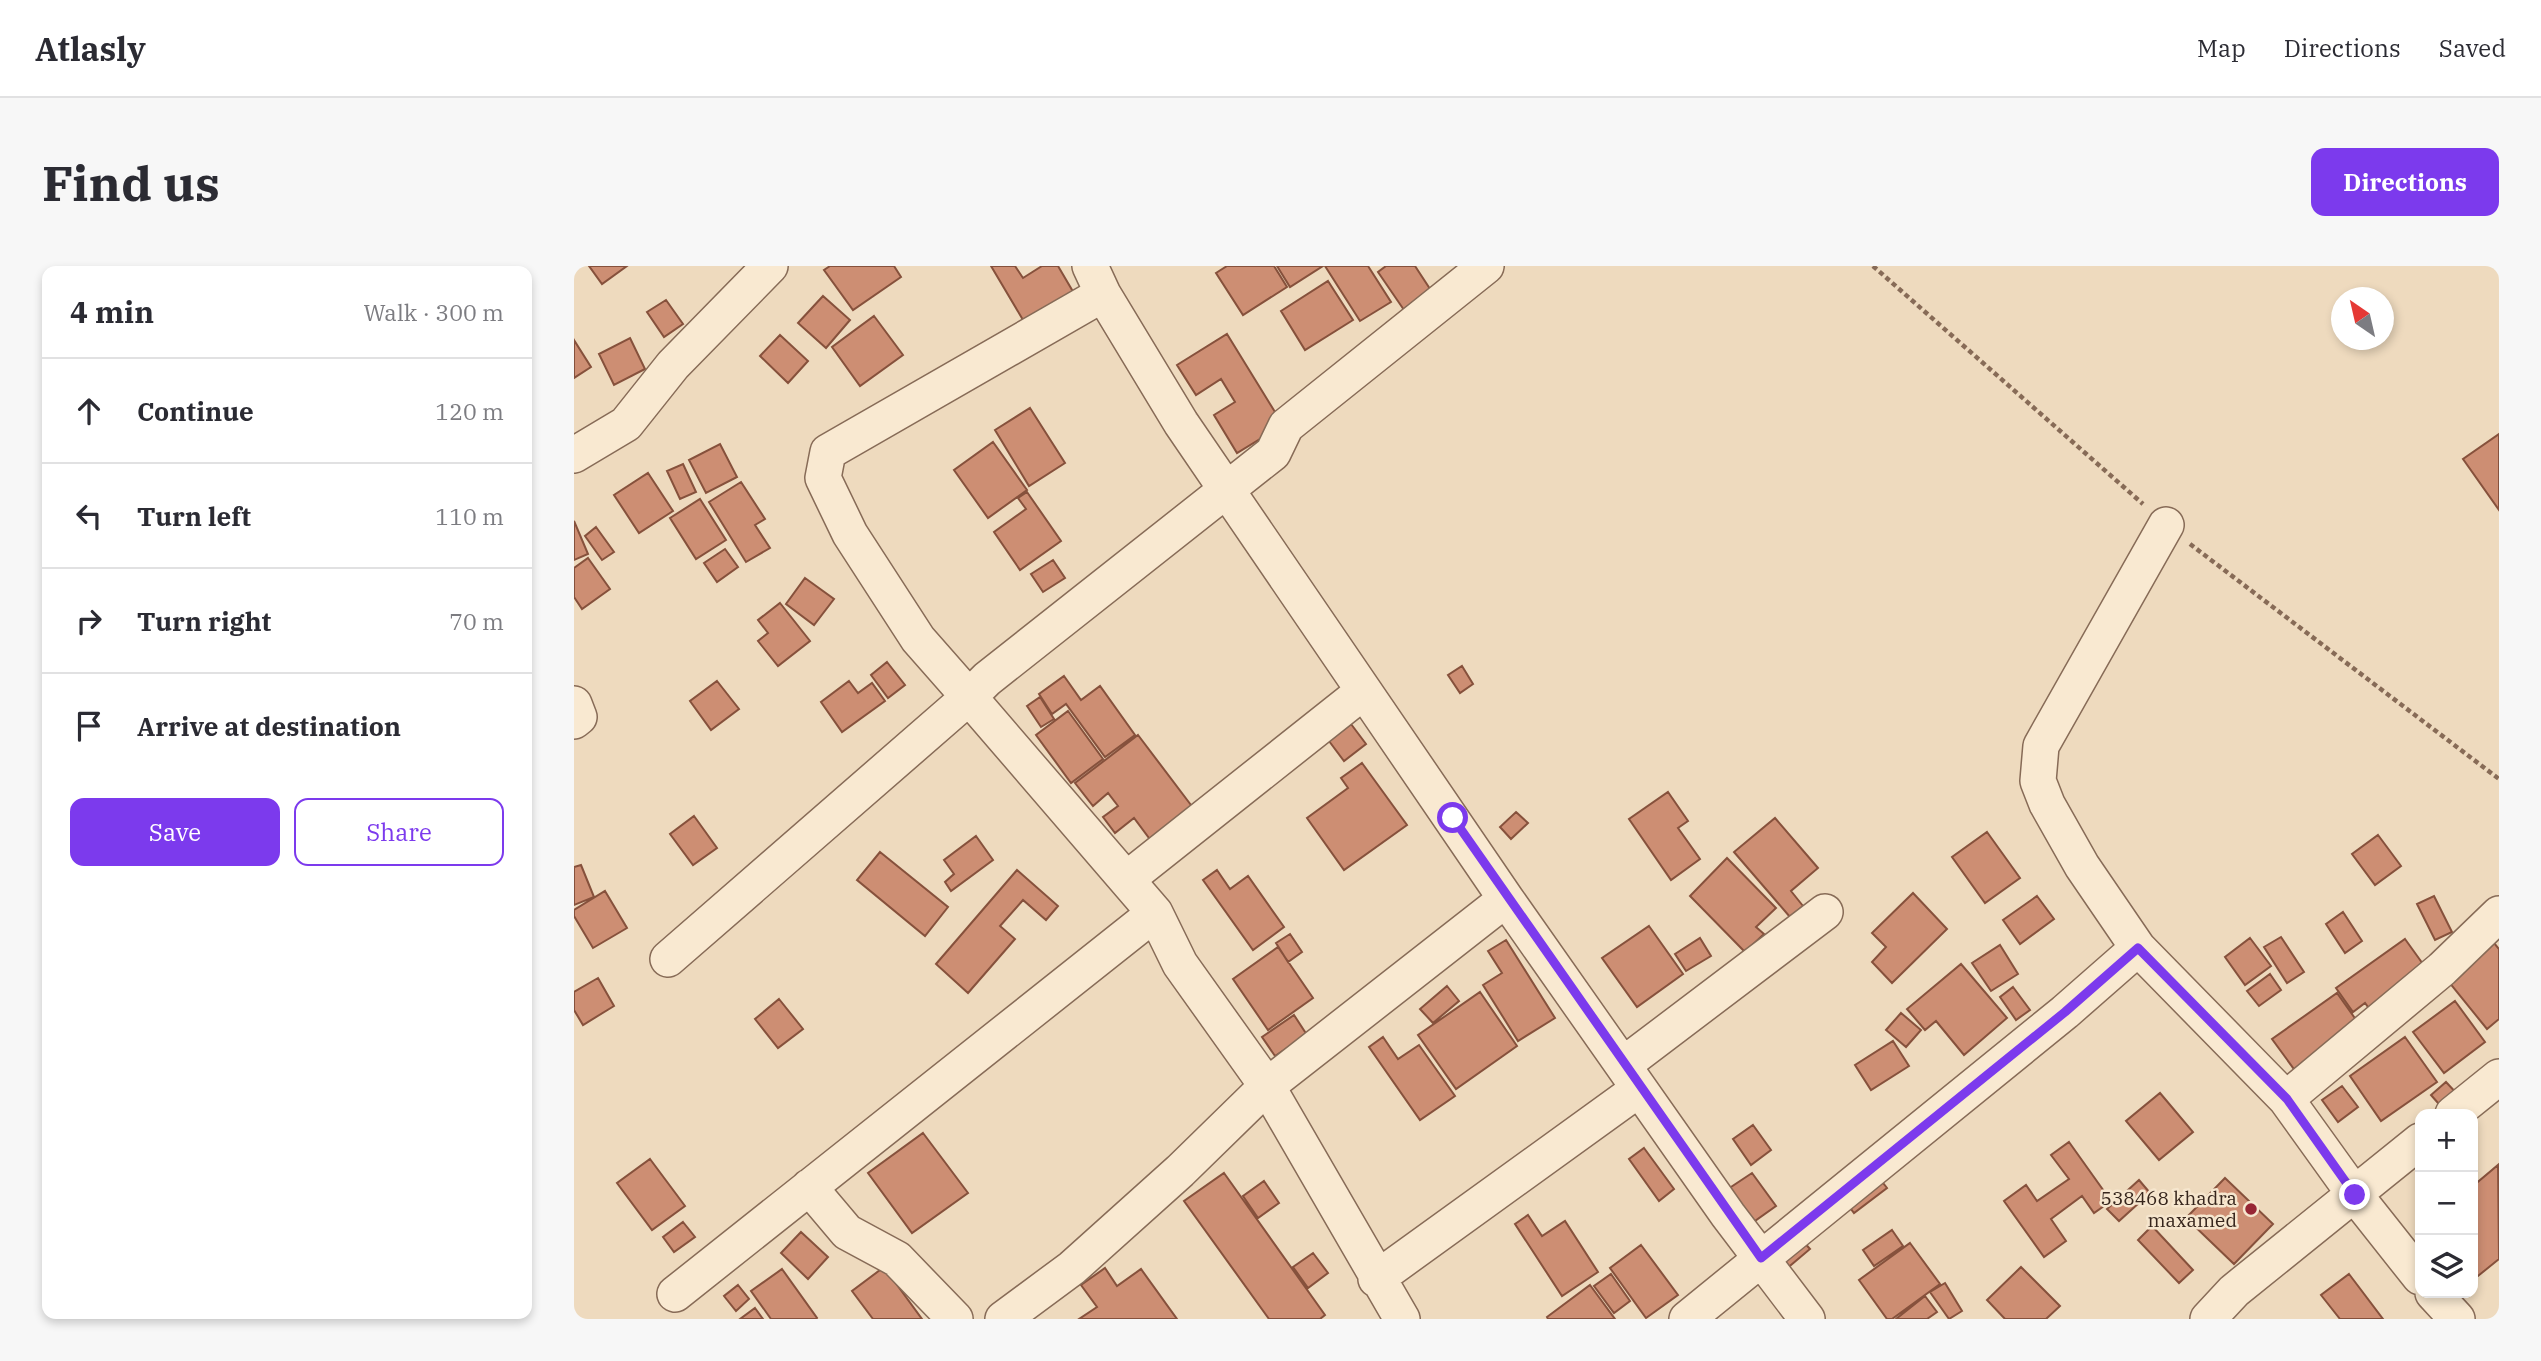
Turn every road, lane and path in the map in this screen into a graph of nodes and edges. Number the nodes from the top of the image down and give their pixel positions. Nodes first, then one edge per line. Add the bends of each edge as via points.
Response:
1 (770, 266) edge
2 (1486, 266) edge
3 (1097, 280) edge
4 (574, 455) edge
5 (1226, 489) junction
6 (2166, 525) dead end
7 (1364, 691) junction
8 (969, 697) junction
9 (574, 704) edge
10 (574, 721) edge
11 (1127, 878) junction
12 (1506, 899) junction
13 (1825, 912) dead end
14 (1155, 913) junction
15 (2499, 914) edge
16 (2138, 948) junction
17 (668, 959) dead end
18 (1631, 1077) junction
19 (2499, 1077) edge
20 (1266, 1086) junction
21 (2287, 1099) junction
22 (2459, 1109) edge
23 (2415, 1145) edge
24 (809, 1187) junction
25 (2355, 1195) junction
26 (1761, 1258) junction
27 (2415, 1271) edge
28 (1376, 1279) junction
29 (675, 1294) dead end
30 (2438, 1298) edge
31 (955, 1319) edge
32 (1003, 1319) edge
33 (1402, 1319) edge
34 (1687, 1319) edge
35 (1807, 1319) edge
36 (2208, 1319) edge
37 (2457, 1319) edge

1 - 4 street via 673,365 626,425
2 - 5 street via 1286,426 1273,453
3 - 5 street via 1181,423
3 - 8 street via 828,452 823,478 850,534 918,639
5 - 7 street
5 - 8 street
6 - 16 street via 2042,746 2038,780 2082,866
7 - 11 street
7 - 12 street
8 - 11 street
8 - 17 street
9 - 10 street via 579,717
11 - 14 street
12 - 18 street
12 - 20 street
13 - 18 street
14 - 20 street via 1180,964
14 - 24 street
15 - 21 street via 2442,970
16 - 21 street
16 - 26 street
18 - 26 street
18 - 28 street
19 - 22 street
20 - 28 street
20 - 32 street via 1072,1268
21 - 25 street
23 - 25 street
24 - 29 street
24 - 31 street via 847,1231 897,1259
25 - 27 street
25 - 36 street via 2234,1291
26 - 34 street
26 - 35 street
28 - 33 street
30 - 37 street

